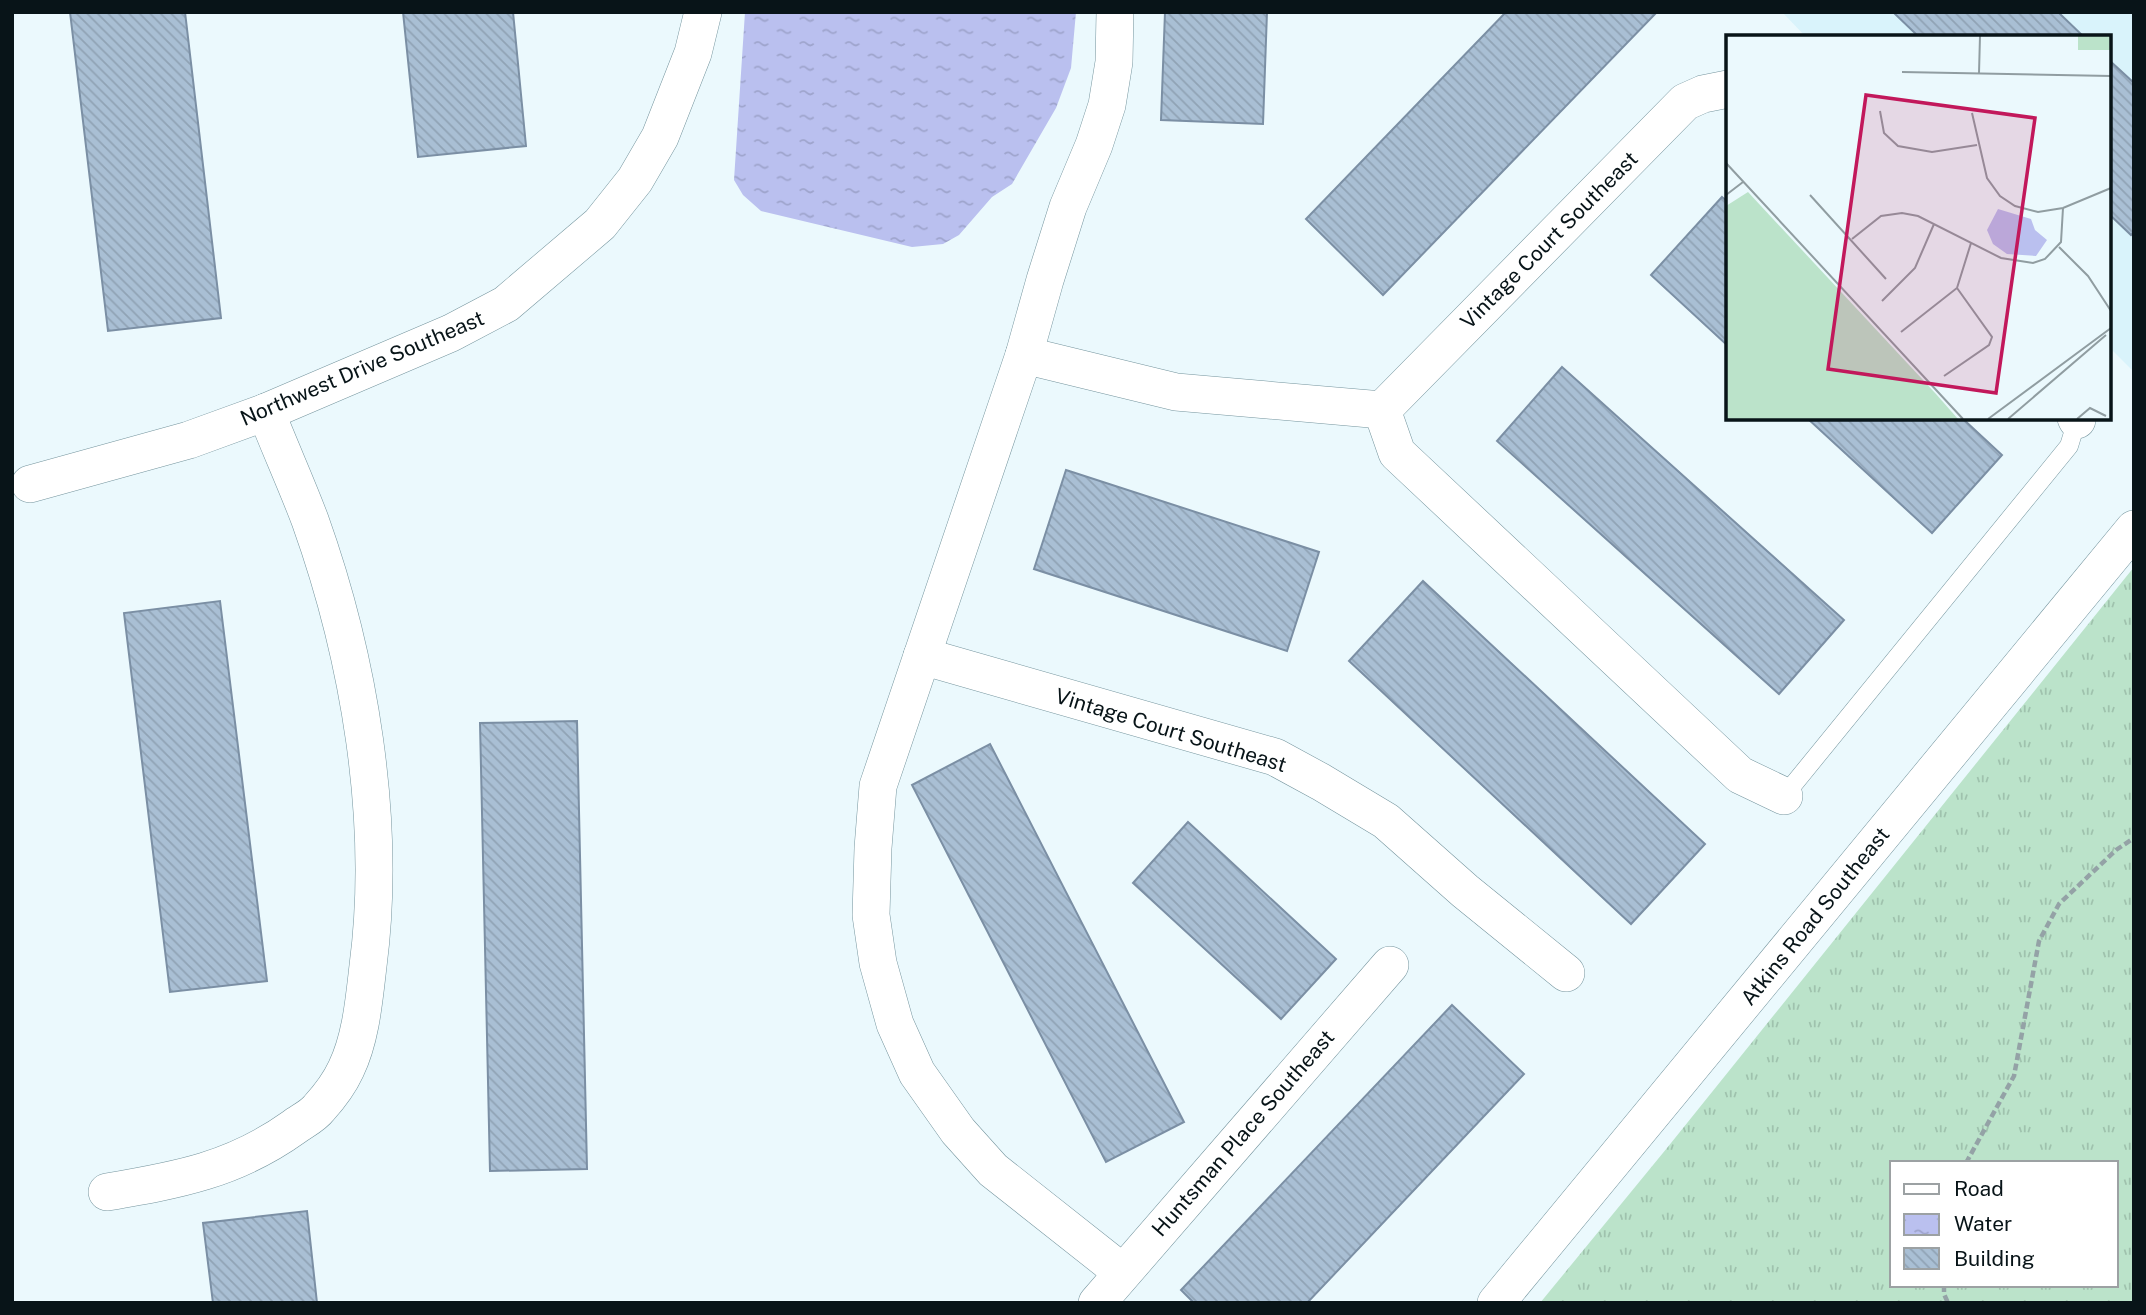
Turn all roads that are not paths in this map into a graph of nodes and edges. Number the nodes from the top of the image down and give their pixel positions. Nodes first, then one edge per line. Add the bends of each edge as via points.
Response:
1 (703, 12) edge
2 (1115, 12) edge
3 (1726, 89) edge
4 (1024, 355) junction
5 (1382, 410) junction
6 (266, 412) junction
7 (2077, 420) edge
8 (30, 484) dead end
9 (2134, 529) edge
10 (922, 656) junction
11 (1784, 796) joint
12 (1390, 965) dead end
13 (1566, 973) dead end
14 (107, 1192) dead end
15 (1122, 1272) junction
16 (1097, 1303) edge
17 (1496, 1303) edge

1 - 6 street, Northwest Drive Southeast via 693,53 660,137 635,180 600,224 506,304 451,333
2 - 4 street via 1107,104 1068,208
3 - 5 street, Vintage Court Southeast via 1685,102
4 - 5 street via 1176,392
4 - 10 street
5 - 11 street via 1397,453 1741,775
6 - 8 street, Northwest Drive Southeast via 189,440
6 - 14 street via 310,520 335,603 366,749 374,872 362,1018 346,1070 318,1110 274,1142 226,1165 181,1179
7 - 11 lane via 2069,446
9 - 17 street, Atkins Road Southeast
10 - 13 street, Vintage Court Southeast via 1275,757 1386,821
10 - 15 street via 878,786 873,848 871,915 895,1024 917,1073 993,1170
12 - 15 street, Huntsman Place Southeast
15 - 16 street, Huntsman Place Southeast

